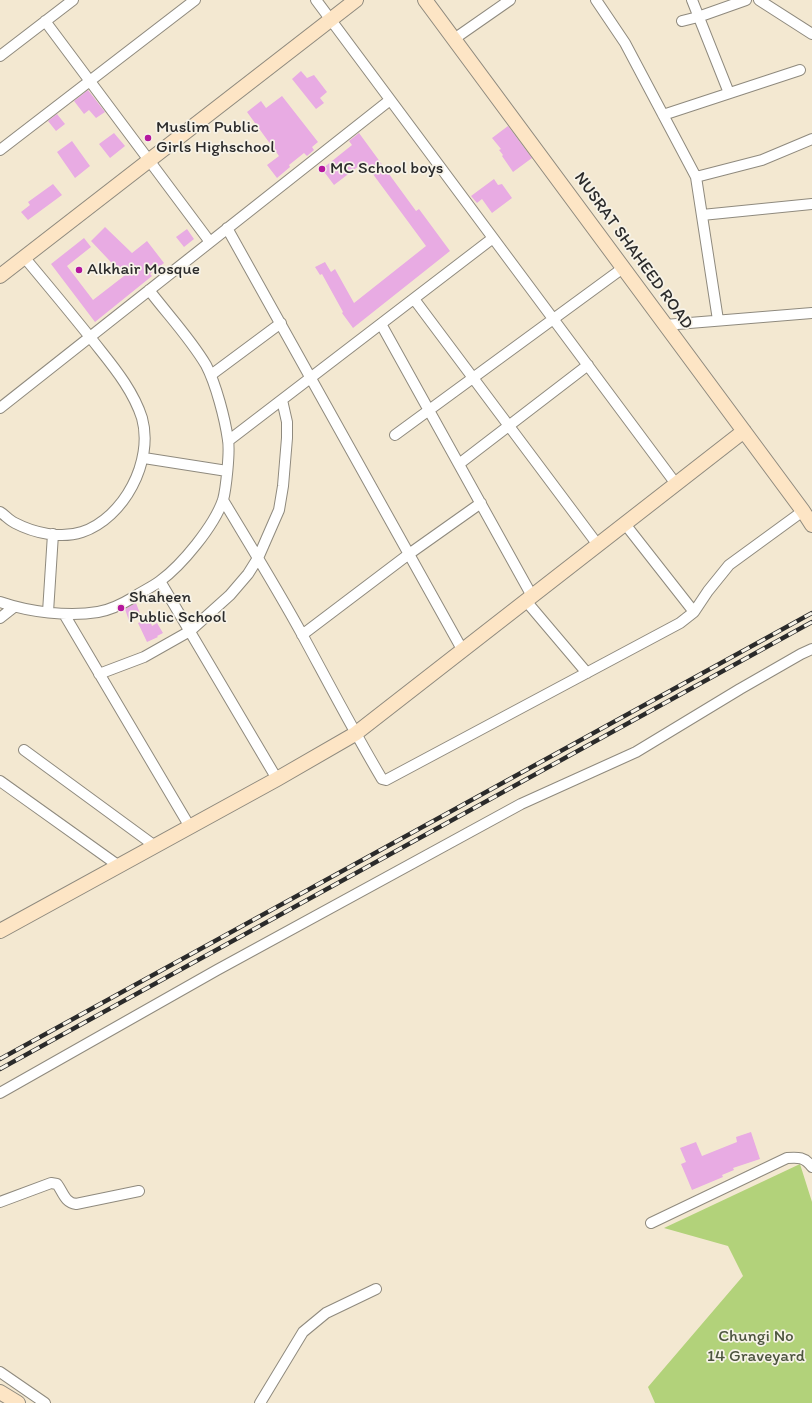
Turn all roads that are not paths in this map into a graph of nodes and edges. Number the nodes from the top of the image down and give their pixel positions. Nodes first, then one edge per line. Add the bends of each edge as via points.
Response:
1 (73, 0) edge
2 (195, 0) edge
3 (316, 0) edge
4 (356, 0) edge
5 (425, 0) edge
6 (510, 0) edge
7 (596, 0) edge
8 (692, 0) edge
9 (746, 0) edge
10 (759, 0) edge
11 (698, 17) junction
12 (331, 20) junction
13 (45, 21) junction
14 (682, 21) dead end
15 (812, 34) edge
16 (454, 39) junction
17 (0, 56) edge
18 (800, 70) dead end
19 (90, 81) junction
20 (729, 93) junction
21 (390, 100) junction
22 (663, 115) junction
23 (812, 139) edge
24 (0, 150) edge
25 (149, 161) junction
26 (696, 177) junction
27 (812, 204) edge
28 (702, 214) junction
29 (227, 228) junction
30 (493, 238) junction
31 (210, 242) junction
32 (24, 257) junction
33 (623, 268) junction
34 (0, 276) edge
35 (149, 290) junction
36 (414, 299) junction
37 (812, 313) edge
38 (554, 319) junction
39 (718, 320) junction
40 (281, 323) junction
41 (381, 324) junction
42 (665, 324) junction
43 (90, 337) junction
44 (588, 365) junction
45 (211, 375) junction
46 (311, 378) junction
47 (473, 378) junction
48 (282, 400) junction
49 (0, 408) edge
50 (429, 411) junction
51 (509, 426) junction
52 (744, 431) junction
53 (395, 435) dead end
54 (228, 441) junction
55 (144, 458) junction
56 (459, 464) junction
57 (227, 471) junction
58 (676, 484) junction
59 (223, 500) junction
60 (481, 503) junction
61 (803, 511) junction
62 (0, 512) edge
63 (625, 524) junction
64 (812, 525) edge
65 (53, 534) junction
66 (598, 545) junction
67 (409, 554) junction
68 (258, 558) junction
69 (160, 581) junction
70 (529, 599) junction
71 (0, 602) edge
72 (14, 607) junction
73 (48, 612) junction
74 (694, 612) junction
75 (64, 614) junction
76 (0, 618) edge
77 (190, 632) junction
78 (302, 635) junction
79 (812, 649) edge
80 (463, 650) junction
81 (587, 673) junction
82 (99, 674) junction
83 (355, 734) junction
84 (24, 750) dead end
85 (277, 779) junction
86 (0, 781) edge
87 (190, 827) junction
88 (155, 846) junction
89 (119, 866) junction
90 (0, 932) edge
91 (0, 1093) edge
92 (810, 1160) edge
93 (139, 1191) dead end
94 (0, 1202) edge
95 (651, 1223) dead end
96 (376, 1289) dead end
97 (0, 1372) edge
98 (0, 1392) edge
99 (18, 1403) edge
100 (45, 1403) edge
101 (260, 1403) edge

1 - 13 street
2 - 19 street
3 - 12 street
4 - 12 street
5 - 16 street, NUSRAT SHAHEED ROAD
6 - 16 street
7 - 22 street via 625,43
8 - 11 street
9 - 11 street
10 - 15 street
11 - 14 street
11 - 20 street
12 - 21 street
12 - 25 street
13 - 17 street
13 - 19 street
16 - 33 street, NUSRAT SHAHEED ROAD
18 - 20 street
19 - 24 street
19 - 25 street
20 - 22 street
21 - 29 street
21 - 30 street
22 - 26 street
23 - 26 street via 762,160
25 - 31 street
25 - 32 street
26 - 28 street
27 - 28 street
28 - 39 street
29 - 31 street
29 - 40 street
30 - 36 street
30 - 38 street
31 - 35 street
32 - 34 street
32 - 43 street
33 - 38 street
33 - 42 street, NUSRAT SHAHEED ROAD
35 - 43 street
35 - 45 street via 189,341
36 - 41 street
36 - 47 street
37 - 39 street
38 - 44 street
38 - 47 street
39 - 42 street
40 - 45 street
40 - 46 street
41 - 46 street
41 - 50 street
42 - 52 street, NUSRAT SHAHEED ROAD
43 - 49 street
43 - 55 street via 119,374 133,397 142,419
44 - 51 street
44 - 58 street
45 - 54 street
46 - 48 street
46 - 67 street
47 - 50 street
47 - 51 street
48 - 54 street
48 - 68 street via 287,422 284,486 279,510
50 - 53 street
50 - 56 street
51 - 56 street
51 - 66 street
52 - 58 street
52 - 61 street, NUSRAT SHAHEED ROAD
54 - 57 street
55 - 57 street
55 - 65 street via 130,491 110,515 82,532
56 - 60 street
57 - 59 street
58 - 63 street
59 - 68 street
59 - 69 street via 201,538
60 - 67 street
60 - 70 street
61 - 64 street, NUSRAT SHAHEED ROAD
61 - 74 street via 729,565
62 - 65 street via 13,522 35,532
63 - 66 street
63 - 74 street
65 - 73 street
66 - 70 street
67 - 78 street
67 - 80 street
68 - 77 street via 230,595
68 - 78 street
69 - 75 street via 112,608 99,612
69 - 77 street
70 - 80 street
70 - 81 street
71 - 72 street
72 - 73 street
72 - 76 street
73 - 75 street
74 - 81 street via 680,623
75 - 82 street
77 - 82 street via 144,657
77 - 85 street
78 - 83 street
79 - 91 street via 636,752 514,808 217,970
80 - 83 street
81 - 83 street via 386,780 382,779
82 - 87 street
83 - 85 street
84 - 88 street
85 - 87 street
86 - 89 street
87 - 88 street
88 - 89 street
89 - 90 street
92 - 95 street via 787,1158
93 - 94 street via 76,1204 70,1203 56,1184 51,1183
96 - 101 street via 326,1313 303,1332
97 - 100 street
98 - 99 street

